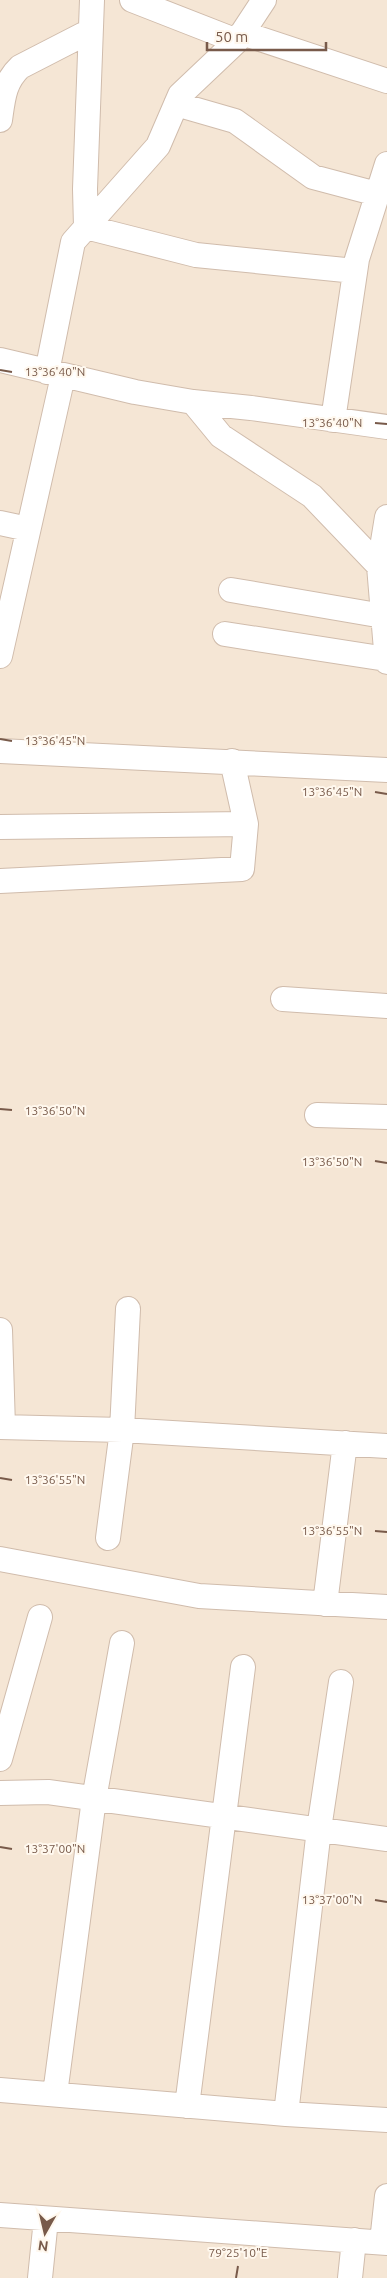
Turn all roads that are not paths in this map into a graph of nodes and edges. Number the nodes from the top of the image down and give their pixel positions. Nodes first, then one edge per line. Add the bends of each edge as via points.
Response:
1 (92, 0) edge
2 (132, 0) edge
3 (264, 0) edge
4 (90, 32) junction
5 (239, 37) junction
6 (387, 80) edge
7 (176, 104) junction
8 (0, 120) edge
9 (387, 164) edge
10 (377, 194) junction
11 (86, 227) junction
12 (355, 271) junction
13 (0, 360) edge
14 (55, 374) junction
15 (193, 402) junction
16 (334, 420) junction
17 (387, 428) edge
18 (387, 517) edge
19 (0, 523) edge
20 (28, 529) junction
21 (383, 566) edge
22 (232, 590) dead end
23 (383, 616) junction
24 (224, 634) dead end
25 (0, 656) edge
26 (387, 660) edge
27 (0, 750) edge
28 (232, 761) junction
29 (387, 770) edge
30 (246, 824) junction
31 (0, 827) edge
32 (0, 881) edge
33 (283, 999) dead end
34 (387, 1006) edge
35 (317, 1115) dead end
36 (387, 1117) edge
37 (128, 1309) dead end
38 (0, 1330) edge
39 (2, 1427) edge
40 (122, 1430) junction
41 (345, 1443) junction
42 (387, 1446) edge
43 (108, 1538) dead end
44 (0, 1559) edge
45 (326, 1604) junction
46 (387, 1607) edge
47 (40, 1618) dead end
48 (122, 1642) dead end
49 (243, 1667) dead end
50 (341, 1682) dead end
51 (0, 1759) edge
52 (0, 1793) edge
53 (94, 1799) junction
54 (223, 1817) junction
55 (319, 1829) junction
56 (387, 1839) edge
57 (0, 2090) edge
58 (55, 2094) junction
59 (187, 2106) junction
60 (286, 2114) junction
61 (387, 2120) edge
62 (387, 2196) edge
63 (0, 2215) edge
64 (46, 2219) junction
65 (354, 2240) junction
66 (385, 2242) edge
67 (40, 2278) edge
68 (350, 2278) edge

1 - 4 street
2 - 5 street
3 - 5 street
4 - 8 street via 20,67 11,75
4 - 11 street
5 - 6 street
5 - 7 street via 180,95
7 - 10 street via 235,121 313,177
7 - 11 street via 158,146
9 - 10 street
10 - 12 street
11 - 12 street via 196,255
11 - 14 street via 73,242
12 - 16 street
13 - 14 street
14 - 15 street
14 - 20 street
15 - 16 street
15 - 21 street via 221,436 312,496
16 - 17 street
18 - 21 street
19 - 20 street
20 - 25 street
21 - 23 street
22 - 23 street
23 - 26 street
24 - 26 street
27 - 28 street
28 - 29 street
28 - 30 street
30 - 31 street
30 - 32 street via 242,869
33 - 34 street
35 - 36 street
37 - 40 street
38 - 39 street
39 - 40 street
40 - 41 street
40 - 43 street
41 - 42 street
41 - 45 street
44 - 45 street via 199,1596
45 - 46 street
47 - 51 street
48 - 53 street
49 - 54 street
50 - 55 street
52 - 53 street via 48,1792
53 - 54 street
53 - 58 street
54 - 55 street
54 - 59 street
55 - 56 street
55 - 60 street
57 - 58 street
58 - 59 street
59 - 60 street
60 - 61 street
62 - 66 street
63 - 64 street
64 - 65 street
64 - 67 street
65 - 66 street
65 - 68 street

